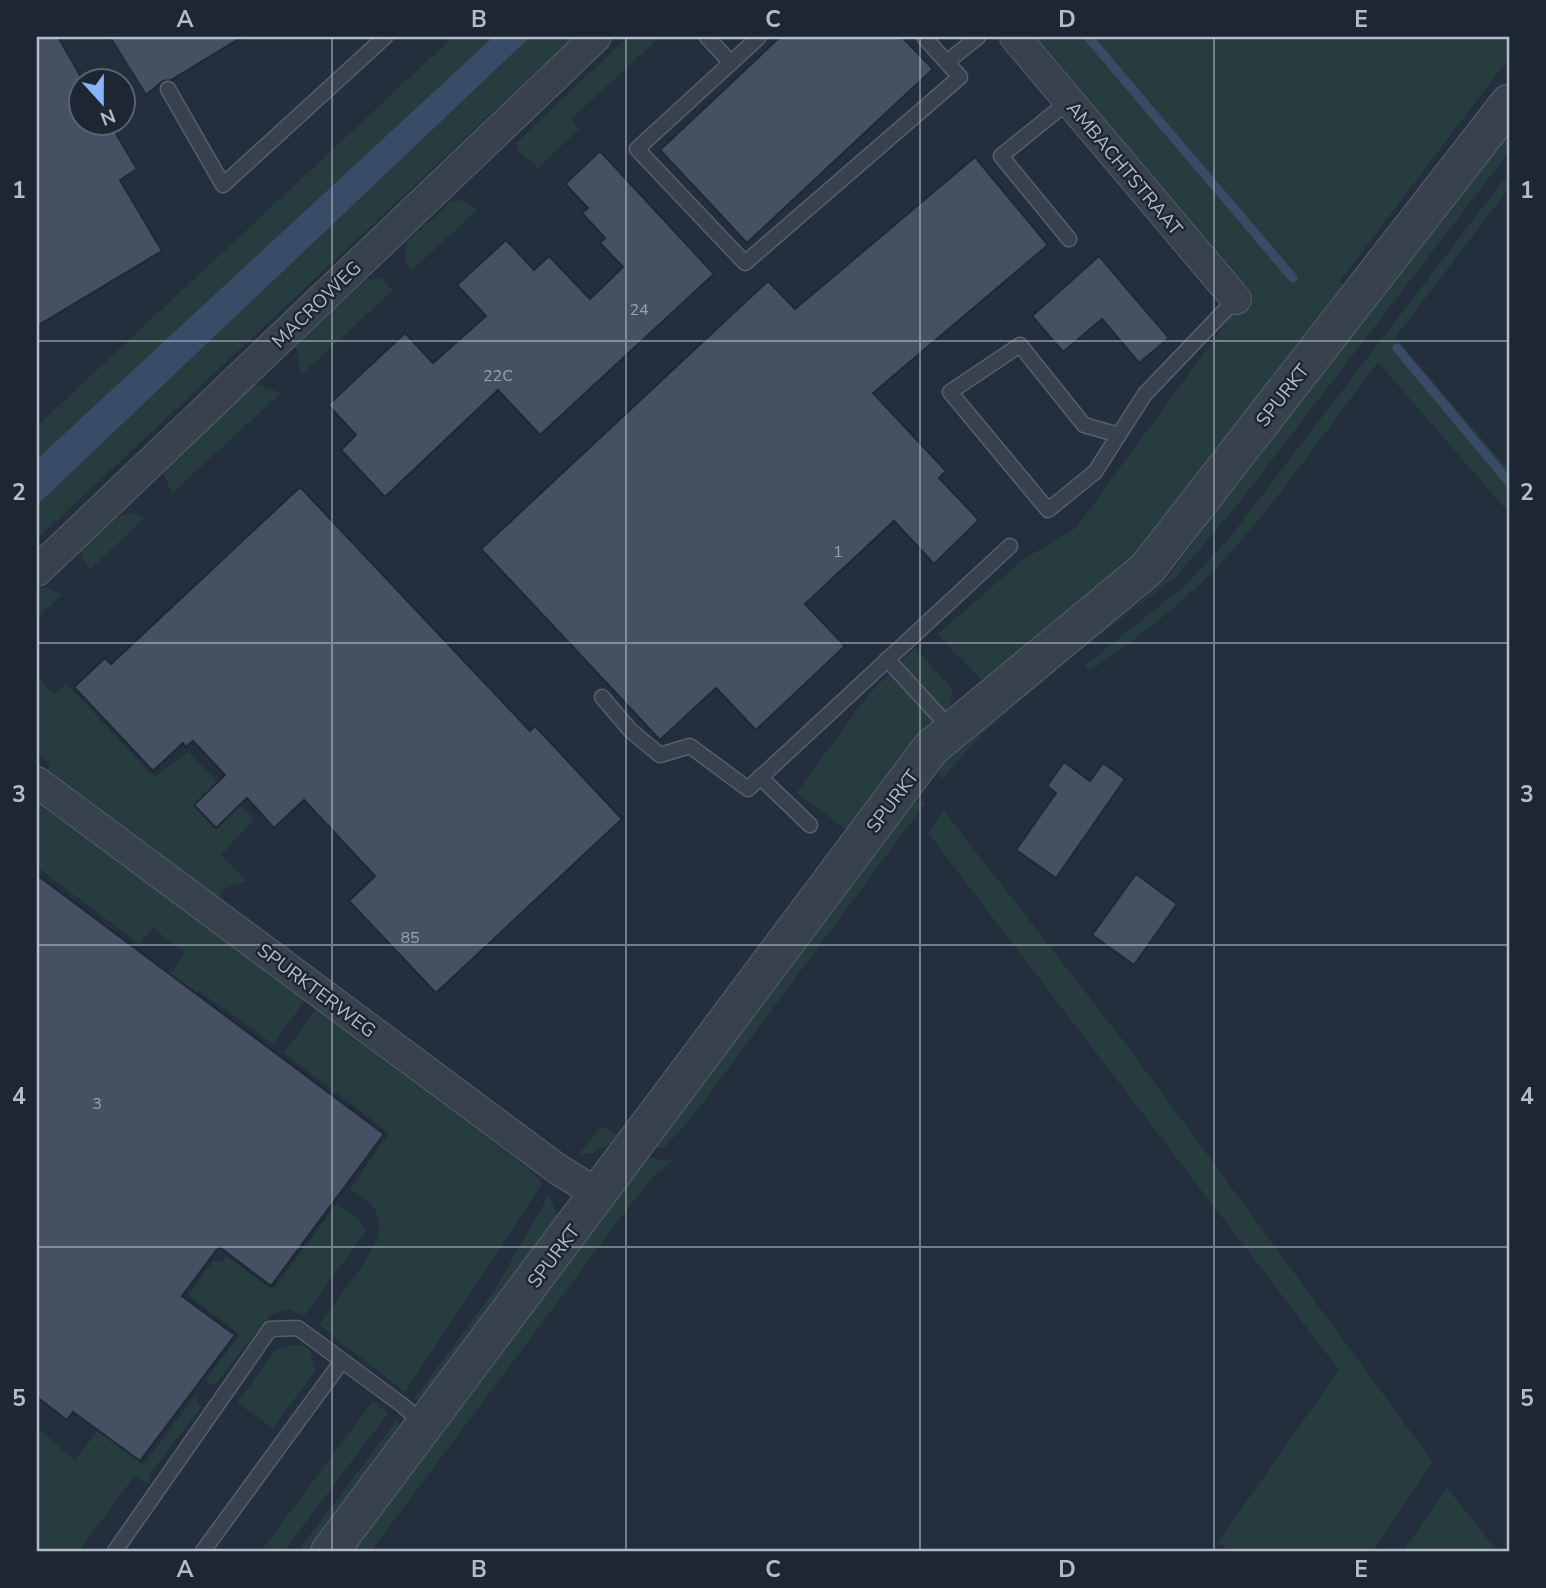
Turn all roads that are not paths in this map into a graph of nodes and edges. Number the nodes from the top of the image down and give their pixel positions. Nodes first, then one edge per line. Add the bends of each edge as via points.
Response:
1 (385, 37) edge
2 (596, 37) edge
3 (707, 37) edge
4 (759, 37) edge
5 (924, 37) edge
6 (978, 37) edge
7 (1015, 37) edge
8 (947, 62) junction
9 (730, 63) junction
10 (167, 89) dead end
11 (1069, 101) junction
12 (1509, 103) edge
13 (1069, 239) dead end
14 (1236, 299) joint
15 (1119, 435) junction
16 (1010, 546) dead end
17 (37, 570) edge
18 (887, 659) junction
19 (602, 697) dead end
20 (951, 729) junction
21 (760, 777) junction
22 (37, 782) edge
23 (810, 825) dead end
24 (600, 1195) junction
25 (342, 1361) junction
26 (425, 1425) junction
27 (115, 1551) edge
28 (203, 1551) edge
29 (330, 1551) edge

1 - 10 lane via 223,186
2 - 17 street, MACROWEG
3 - 9 lane
4 - 9 lane
5 - 8 lane
6 - 8 lane
7 - 11 street, AMBACHTSTRAAT
8 - 9 lane via 960,77 746,263 637,149
11 - 13 lane via 1001,156
11 - 14 street, AMBACHTSTRAAT
12 - 20 street, SPURKT via 1147,569
14 - 15 lane via 1145,394
15 - 15 lane via 1095,472 1048,510 950,392 1020,345 1084,425
16 - 18 lane
18 - 20 lane
18 - 21 lane
19 - 21 lane via 631,731 660,755 690,746 748,789
20 - 24 street, SPURKT via 931,748
21 - 23 lane
22 - 24 street, SPURKTERWEG via 559,1170
24 - 26 street, SPURKT
25 - 26 lane
25 - 27 lane via 298,1328 270,1329
25 - 28 lane
26 - 29 street, SPURKT

